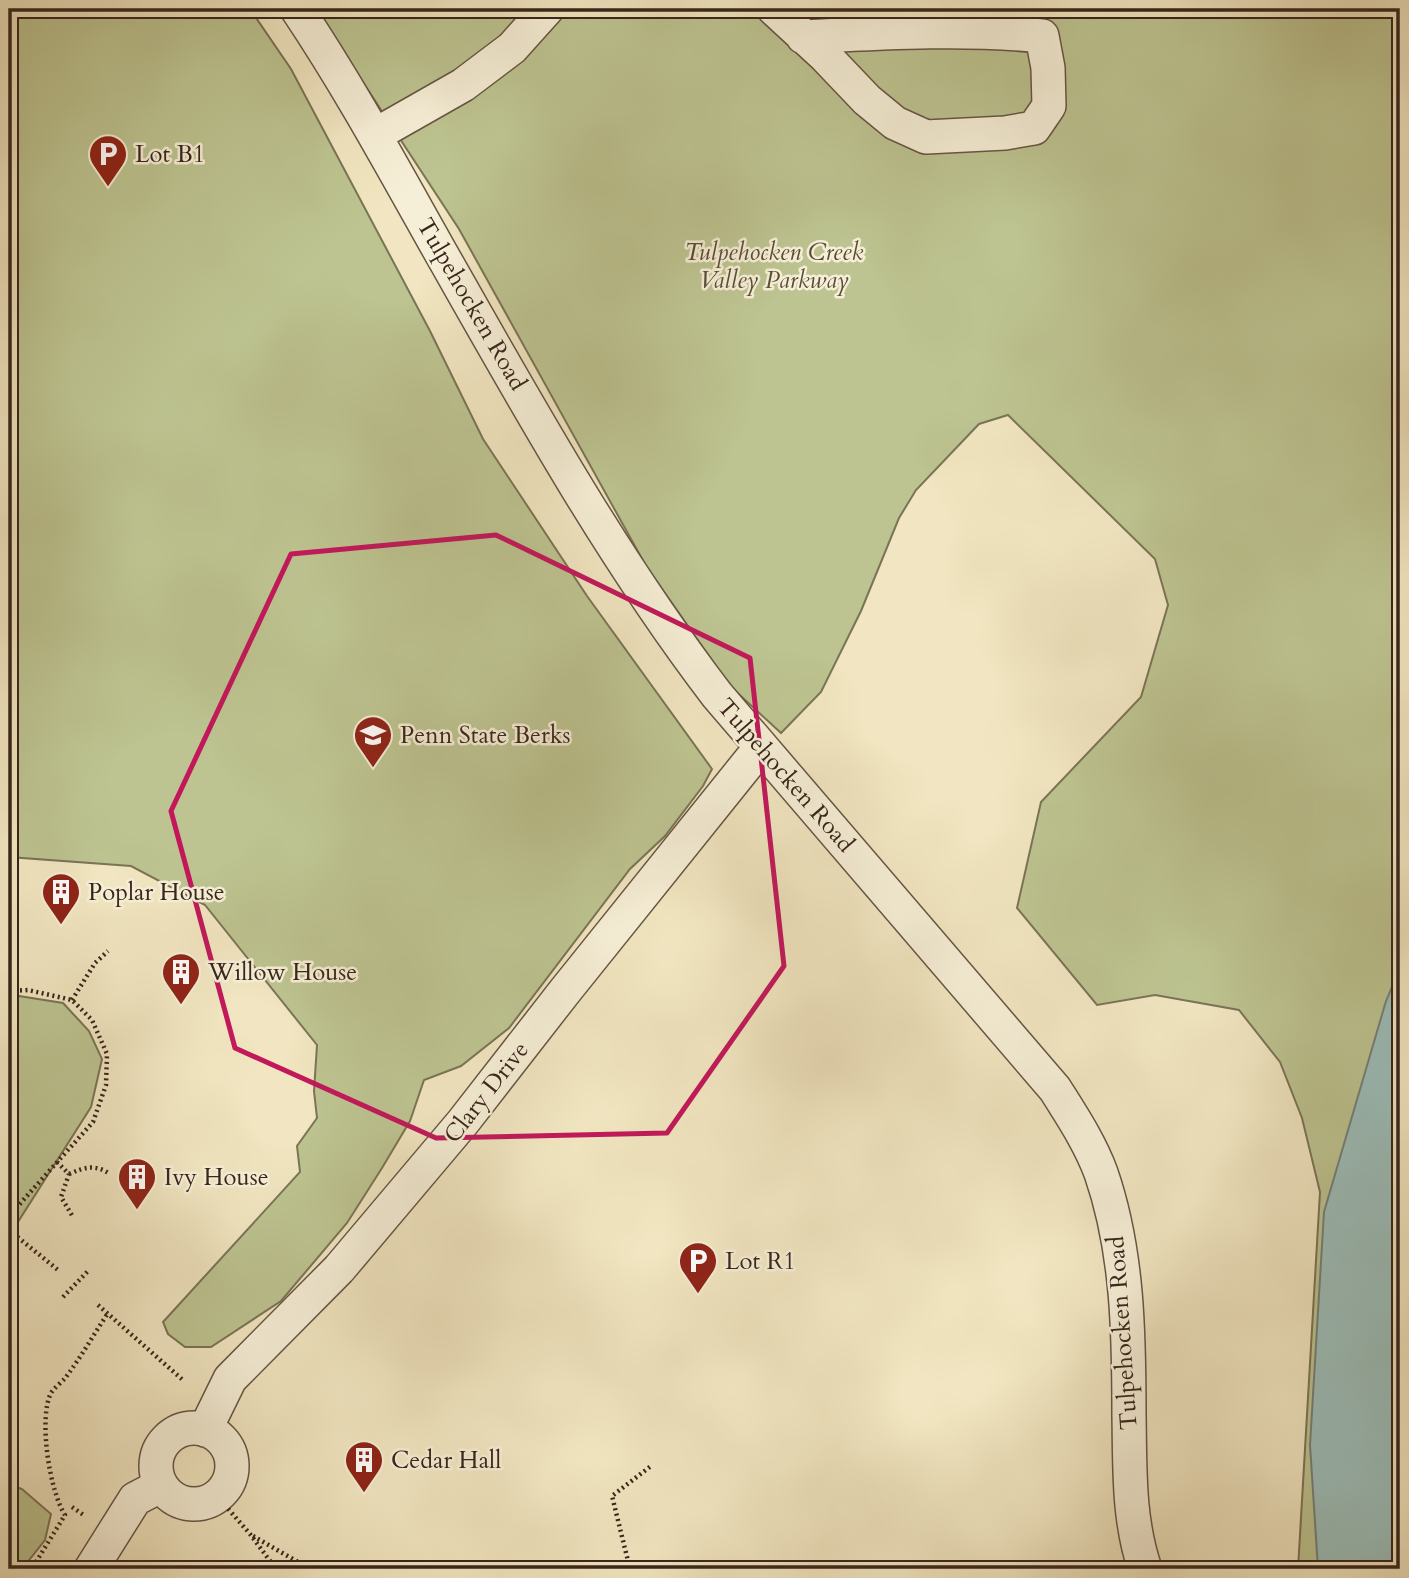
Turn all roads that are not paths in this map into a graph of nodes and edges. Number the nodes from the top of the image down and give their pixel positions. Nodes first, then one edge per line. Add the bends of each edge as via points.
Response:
1 (297, 9) edge
2 (547, 9) edge
3 (774, 9) edge
4 (803, 37) junction
5 (375, 135) junction
6 (761, 747) junction
7 (209, 1438) junction
8 (160, 1486) junction
9 (91, 1569) edge
10 (1145, 1569) edge

1 - 5 street, Tulpehocken Road
2 - 5 street via 512,48 463,85
3 - 4 street
4 - 4 street via 895,123 926,137 1034,128 1049,106 1042,36 1010,32
5 - 6 street, Tulpehocken Road via 615,550 692,662
6 - 7 street, Clary Drive via 445,1143 339,1269 230,1379
6 - 10 street, Tulpehocken Road via 1055,1089 1079,1126 1100,1171 1122,1260 1130,1492
7 - 8 street via 194,1427 174,1433 160,1447 155,1466
7 - 8 street via 214,1433 228,1447 233,1466 228,1486 214,1500 194,1505 174,1500
8 - 9 street via 135,1499

